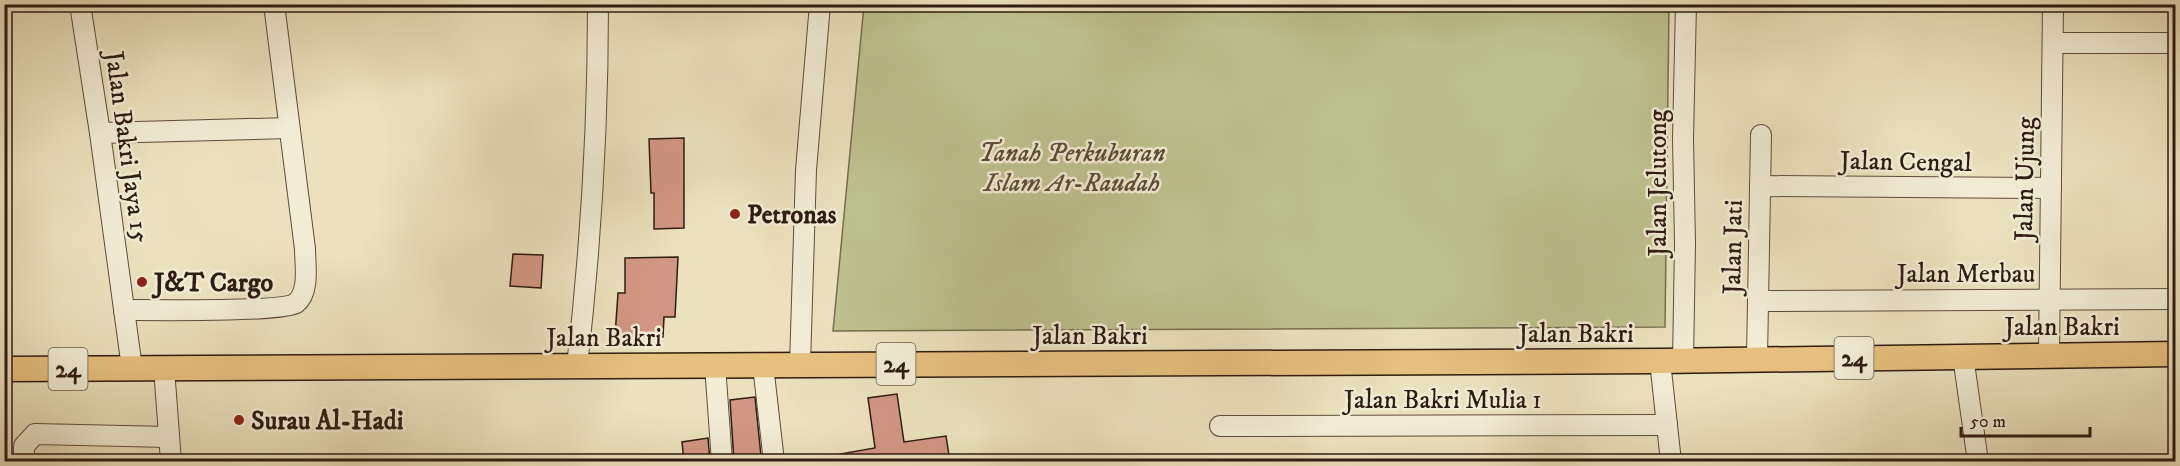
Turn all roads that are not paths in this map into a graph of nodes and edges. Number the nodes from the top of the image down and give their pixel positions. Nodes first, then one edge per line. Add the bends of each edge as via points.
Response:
1 (80, 4) edge
2 (274, 4) edge
3 (598, 4) edge
4 (820, 4) edge
5 (1686, 4) edge
6 (2053, 4) edge
7 (2053, 43) junction
8 (2175, 43) edge
9 (290, 128) junction
10 (100, 133) junction
11 (1761, 135) dead end
12 (1760, 186) junction
13 (2051, 188) junction
14 (2175, 299) edge
15 (2049, 300) junction
16 (1758, 301) junction
17 (124, 310) junction
18 (2049, 354) junction
19 (2175, 354) edge
20 (1964, 356) junction
21 (1756, 359) junction
22 (1671, 361) junction
23 (715, 365) junction
24 (764, 365) junction
25 (800, 365) junction
26 (577, 366) junction
27 (132, 368) junction
28 (164, 368) junction
29 (4, 369) edge
30 (1667, 425) junction
31 (1220, 426) dead end
32 (169, 437) junction
33 (24, 462) edge
34 (171, 462) edge
35 (723, 462) edge
36 (774, 462) edge
37 (1671, 462) edge
38 (1978, 462) edge

1 - 10 street, Jalan Bakri Jaya 15
2 - 9 street
3 - 26 street via 592,218
4 - 25 street via 806,171
5 - 22 street, Jalan Jelutong via 1685,244
6 - 7 street, Jalan Ujung
7 - 8 street
7 - 13 street, Jalan Ujung
9 - 10 street
9 - 17 street via 305,249 305,279 296,303 256,309
10 - 17 street, Jalan Bakri Jaya 15
11 - 12 street, Jalan Jati
12 - 13 street, Jalan Cengal
12 - 16 street, Jalan Jati
13 - 15 street, Jalan Ujung
14 - 15 street, Jalan Merbau
15 - 16 street, Jalan Merbau
15 - 18 street, Jalan Ujung
16 - 21 street, Jalan Jati
17 - 27 street, Jalan Bakri Jaya 15
18 - 19 main road, Jalan Bakri / 24
18 - 20 main road, Jalan Bakri / 24
20 - 21 main road, Jalan Bakri / 24
20 - 38 street
21 - 22 main road, Jalan Bakri / 24
22 - 25 main road, Jalan Bakri / 24
22 - 30 street, Jalan Jelutong
23 - 24 main road, Jalan Bakri / 24
23 - 26 main road, Jalan Bakri / 24
23 - 35 street
24 - 25 main road, Jalan Bakri / 24
24 - 36 street
26 - 28 main road, Jalan Bakri / 24
27 - 28 main road, Jalan Bakri / 24
27 - 29 main road, Jalan Bakri / 24
28 - 32 street
30 - 31 street, Jalan Bakri Mulia 1
30 - 37 street, Jalan Jelutong
32 - 33 street via 35,434 24,446
32 - 34 street

